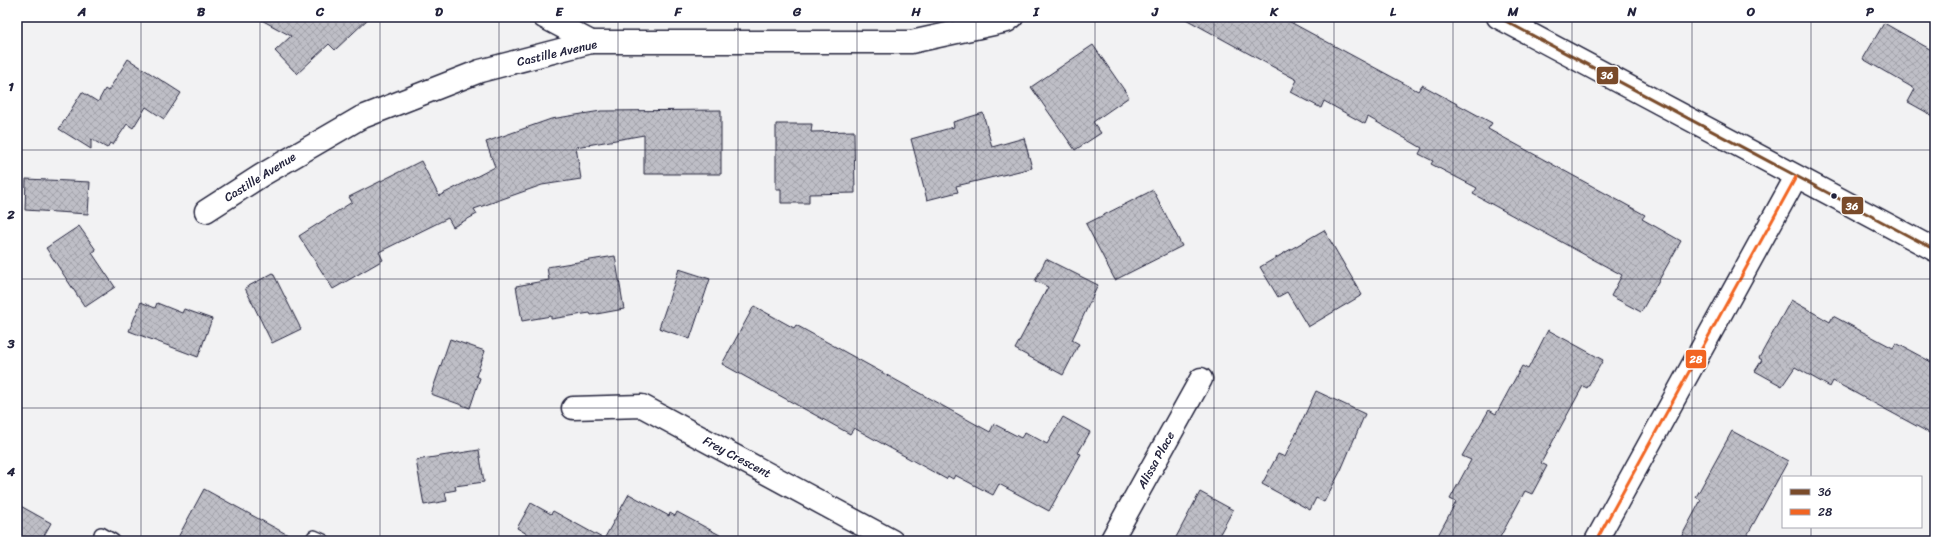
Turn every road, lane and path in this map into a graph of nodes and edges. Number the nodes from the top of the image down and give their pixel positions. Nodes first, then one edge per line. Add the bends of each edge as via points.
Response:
1 (544, 17) edge
2 (1012, 17) edge
3 (1498, 17) edge
4 (590, 42) junction
5 (1796, 177) junction
6 (206, 211) dead end
7 (1935, 250) edge
8 (1201, 379) dead end
9 (573, 408) dead end
10 (101, 534) dead end
11 (114, 541) edge
12 (312, 541) edge
13 (323, 541) edge
14 (892, 541) edge
15 (1111, 541) edge
16 (1596, 541) edge

1 - 4 street
2 - 4 street, Castille Avenue via 1007,21 911,42
3 - 5 street
4 - 6 street, Castille Avenue via 480,71 360,118
5 - 7 street
5 - 16 street
8 - 15 street, Alissa Place
9 - 14 street, Frey Crescent via 642,406
10 - 11 lane
12 - 13 lane via 314,537

